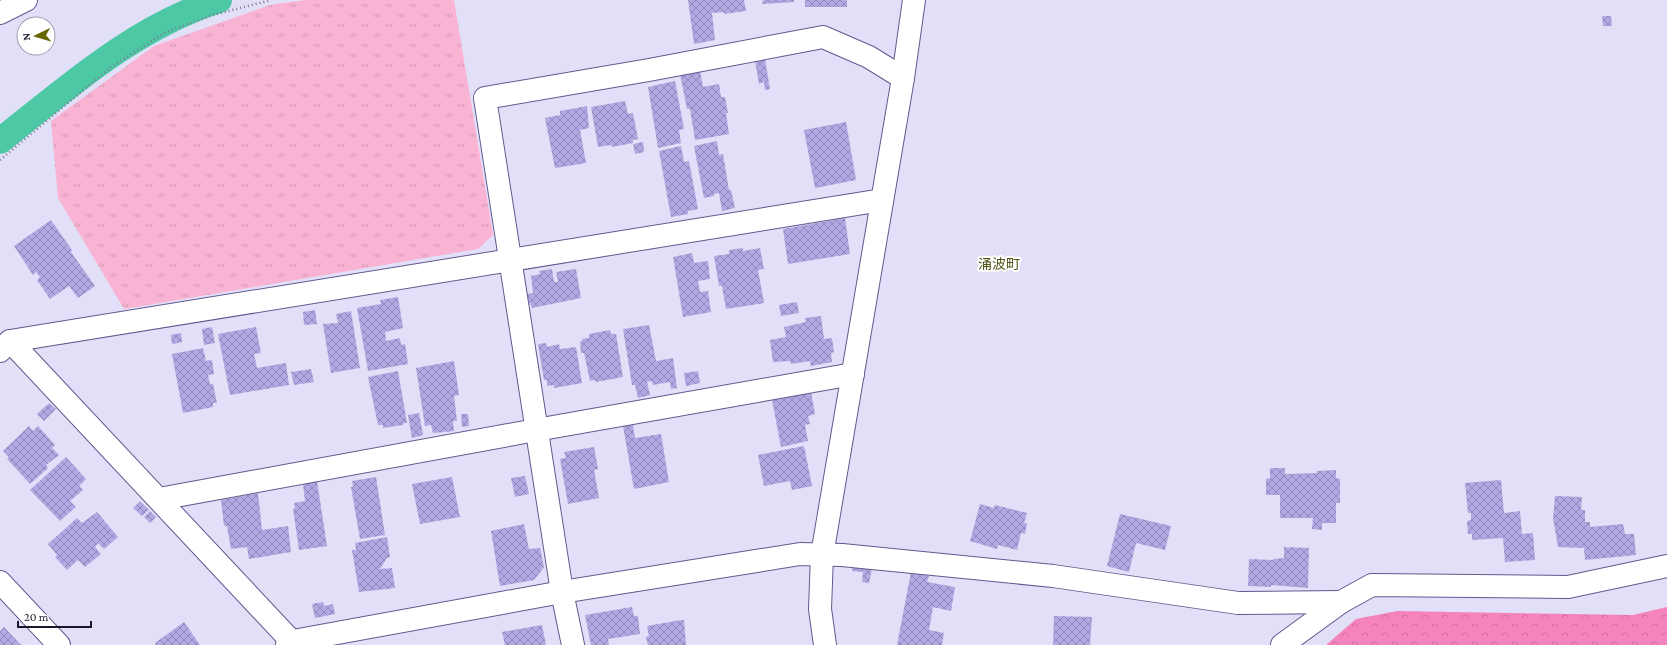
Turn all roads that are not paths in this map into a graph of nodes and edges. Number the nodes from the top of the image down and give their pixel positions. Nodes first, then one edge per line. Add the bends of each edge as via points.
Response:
1 (26, 0) edge
2 (914, 0) edge
3 (0, 13) edge
4 (903, 78) junction
5 (882, 200) junction
6 (509, 260) junction
7 (5, 346) edge
8 (852, 374) junction
9 (536, 430) junction
10 (159, 499) junction
11 (822, 556) junction
12 (1667, 566) edge
13 (0, 582) edge
14 (562, 592) junction
15 (1341, 602) junction
16 (292, 644) edge
17 (59, 645) edge
18 (574, 645) edge
19 (825, 645) edge
20 (1282, 645) edge

1 - 3 street
2 - 4 street
4 - 5 street
4 - 6 street via 869,57 823,37 485,98
5 - 6 street
5 - 8 street
6 - 7 street
6 - 9 street
7 - 10 street
8 - 9 street
8 - 11 street
9 - 10 street
9 - 14 street
10 - 16 street
11 - 14 street via 800,554
11 - 15 street via 842,555 1053,576 1238,603
11 - 19 street via 820,609
12 - 15 street via 1568,587 1372,585
13 - 17 street
14 - 16 street
14 - 18 street
15 - 20 street

